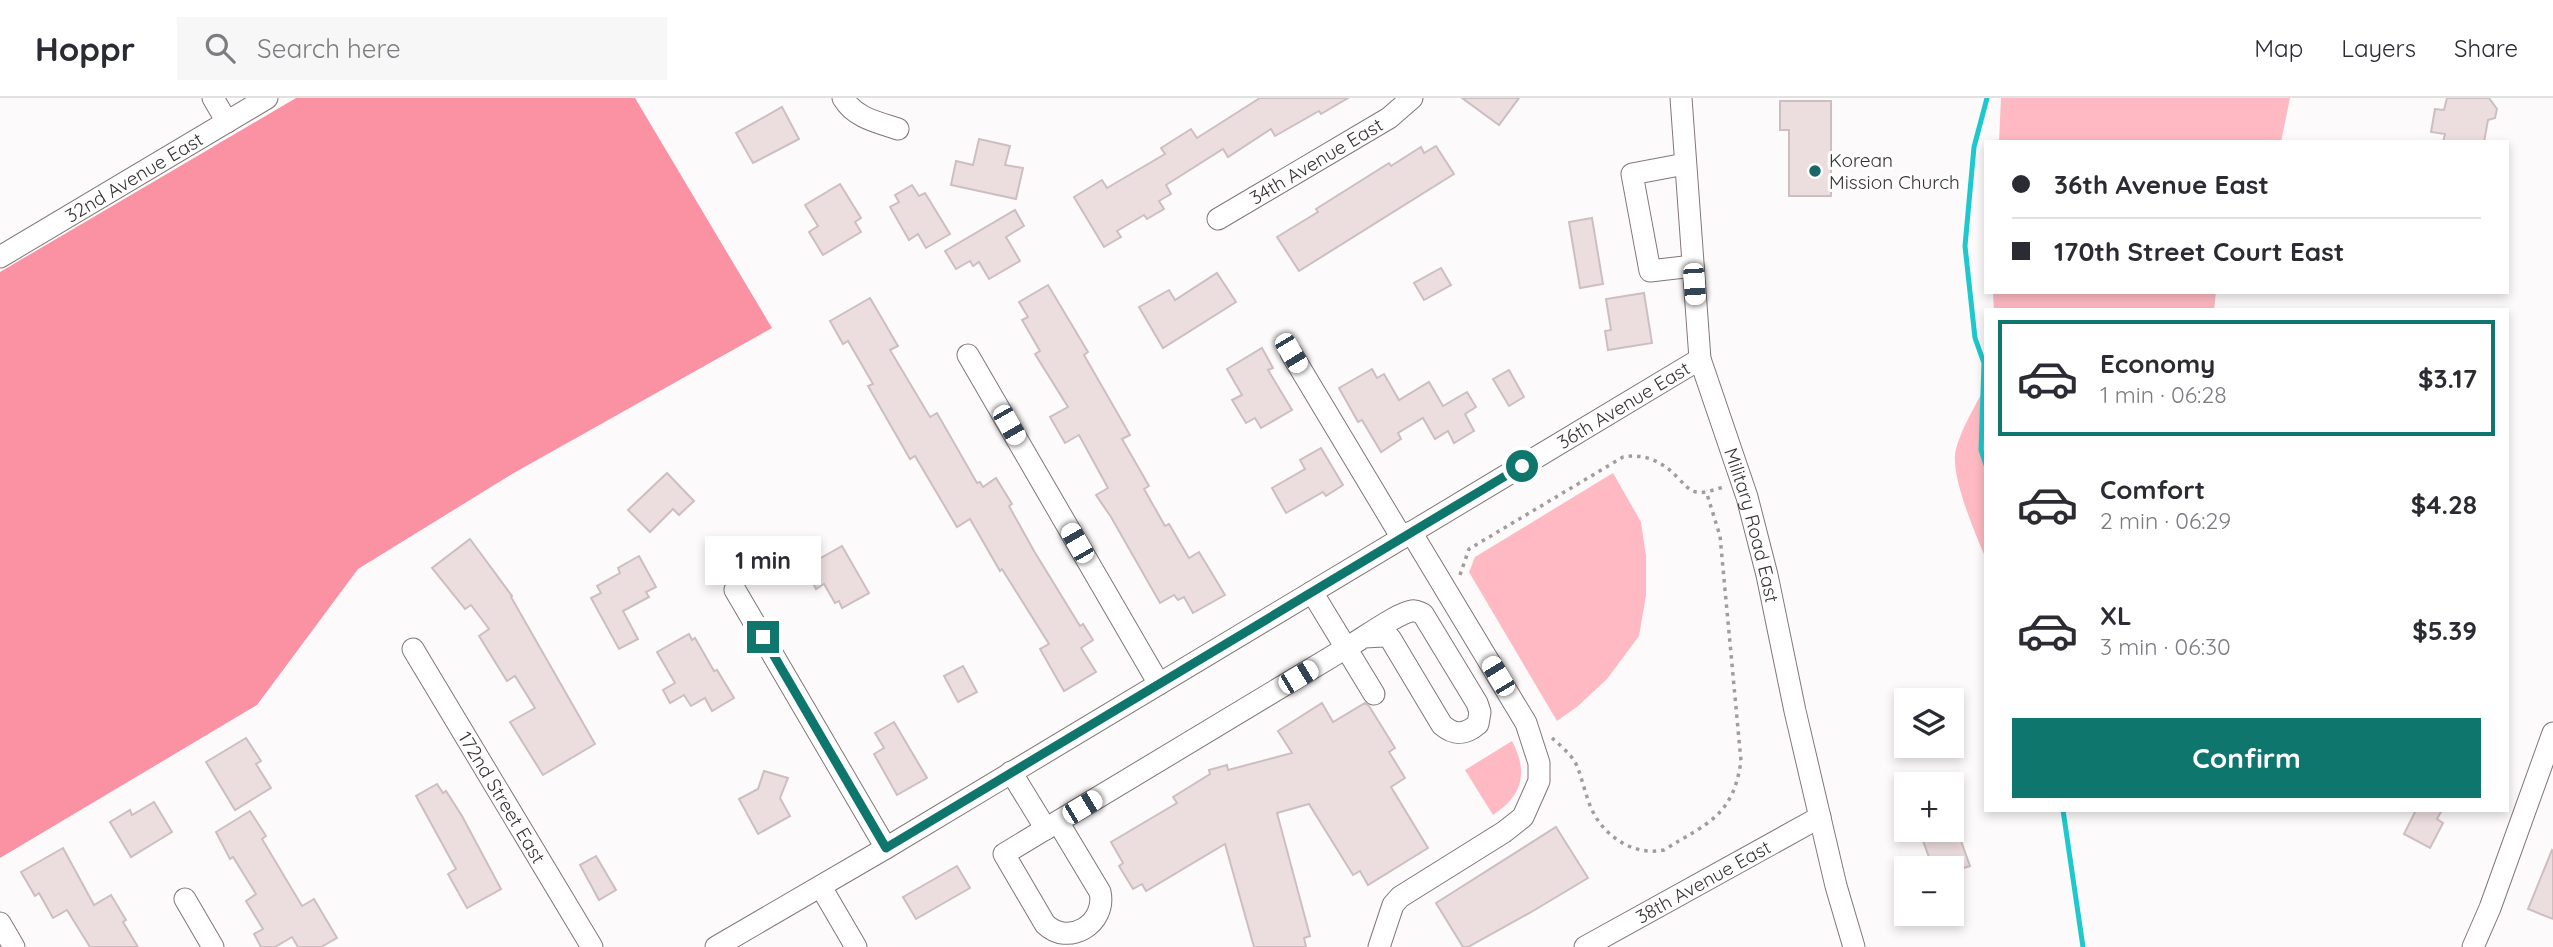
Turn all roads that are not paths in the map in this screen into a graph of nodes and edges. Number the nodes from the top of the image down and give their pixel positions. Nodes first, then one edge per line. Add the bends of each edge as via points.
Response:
1 (213, 98) edge
2 (267, 98) edge
3 (843, 98) edge
4 (1412, 98) edge
5 (1681, 98) edge
6 (227, 122) junction
7 (898, 129) dead end
8 (1685, 164) junction
9 (1218, 219) dead end
10 (0, 257) edge
11 (1693, 266) junction
12 (1291, 353) dead end
13 (968, 355) dead end
14 (1700, 359) junction
15 (1407, 535) junction
16 (735, 590) dead end
17 (1312, 592) junction
18 (1355, 643) junction
19 (413, 649) dead end
20 (1159, 684) junction
21 (1374, 694) dead end
22 (2553, 733) edge
23 (1012, 772) junction
24 (1820, 817) junction
25 (1052, 825) junction
26 (886, 848) junction
27 (821, 887) junction
28 (185, 899) dead end
29 (2490, 908) junction
30 (0, 923) edge
31 (14, 947) edge
32 (213, 947) edge
33 (592, 947) edge
34 (716, 947) edge
35 (856, 947) edge
36 (1379, 947) edge
37 (1585, 947) edge
38 (1854, 947) edge
39 (2473, 947) edge
40 (2485, 947) edge

1 - 6 street
2 - 6 street, 32nd Avenue East
3 - 7 street via 865,118
4 - 9 street, 34th Avenue East via 1388,118
5 - 8 street, Military Road East
6 - 10 street, 32nd Avenue East
8 - 11 street, Military Road East
8 - 11 street via 1632,174 1650,271
11 - 14 street, Military Road East
12 - 15 street
13 - 20 street
14 - 15 street, 36th Avenue East
14 - 24 street, Military Road East via 1743,484 1767,575
15 - 17 street, 36th Avenue East
15 - 36 street via 1526,723 1539,763 1539,781 1523,817 1400,897
16 - 26 street
17 - 18 street
17 - 20 street, 36th Avenue East
18 - 18 street via 1390,638 1442,725 1461,734 1478,724 1477,703 1423,614 1406,612
18 - 21 street
18 - 25 street
19 - 33 street, 172nd Street East
20 - 23 street, 36th Avenue East
22 - 29 street
23 - 25 street
23 - 26 street, 36th Avenue East
24 - 37 street, 38th Avenue East
24 - 38 street, Military Road East
25 - 25 street via 1004,854 1045,924 1052,931 1073,933 1101,913 1100,891
26 - 27 street, 36th Avenue East
27 - 34 street, 36th Avenue East
27 - 35 street
28 - 32 street
29 - 39 street
29 - 40 street
30 - 31 street

